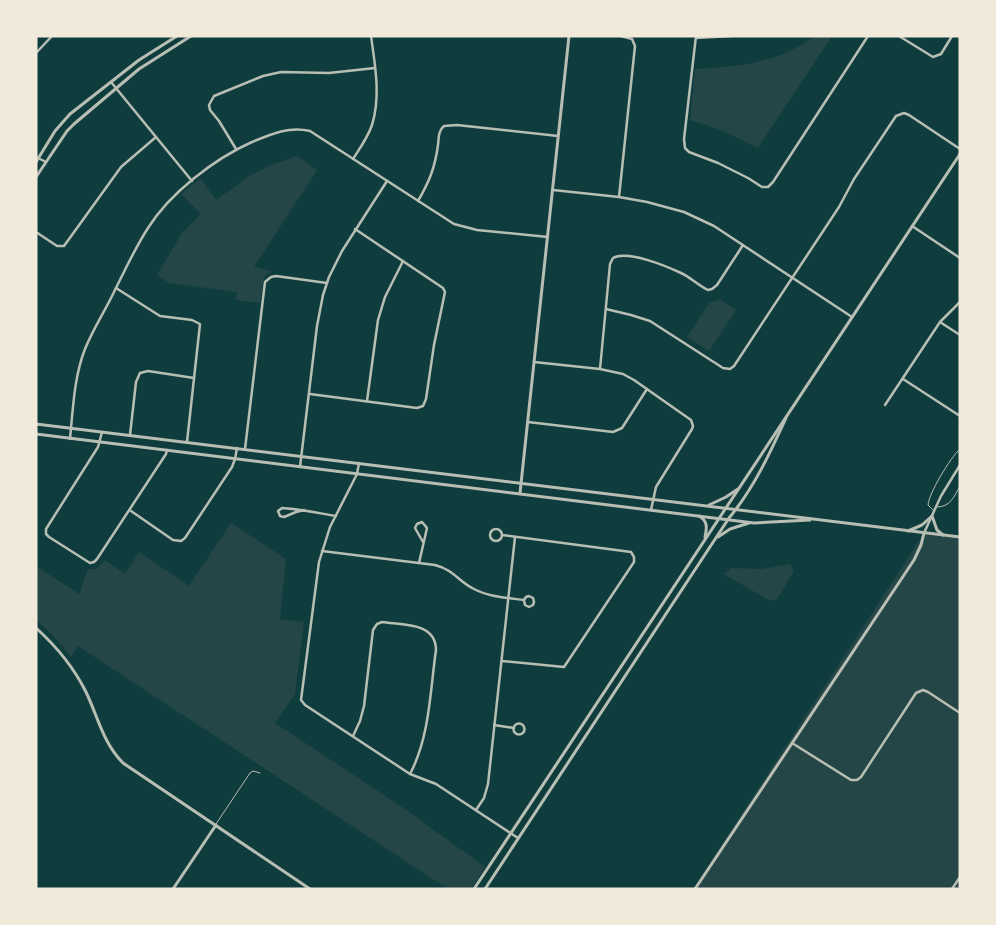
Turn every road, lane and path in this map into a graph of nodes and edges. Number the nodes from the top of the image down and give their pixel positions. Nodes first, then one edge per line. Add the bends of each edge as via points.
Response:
1 (52, 36) edge
2 (178, 36) edge
3 (191, 36) edge
4 (371, 36) edge
5 (569, 36) edge
6 (621, 36) edge
7 (731, 36) edge
8 (868, 36) edge
9 (899, 36) edge
10 (952, 36) edge
11 (696, 37) edge
12 (36, 53) edge
13 (375, 68) junction
14 (111, 82) junction
15 (117, 88) junction
16 (558, 136) junction
17 (156, 137) junction
18 (236, 149) junction
19 (960, 149) edge
20 (960, 154) edge
21 (353, 158) junction
22 (37, 159) edge
23 (46, 162) junction
24 (36, 177) edge
25 (192, 181) junction
26 (387, 181) junction
27 (553, 190) junction
28 (619, 197) junction
29 (418, 202) junction
30 (912, 226) junction
31 (355, 229) junction
32 (36, 232) edge
33 (548, 237) junction
34 (743, 245) junction
35 (960, 258) edge
36 (404, 261) junction
37 (793, 277) junction
38 (327, 283) junction
39 (116, 288) junction
40 (960, 302) edge
41 (606, 309) junction
42 (852, 317) junction
43 (940, 322) junction
44 (960, 335) edge
45 (534, 362) junction
46 (600, 369) junction
47 (194, 378) junction
48 (903, 379) junction
49 (647, 389) junction
50 (310, 394) junction
51 (368, 401) junction
52 (885, 405) dead end
53 (791, 408) junction
54 (960, 416) edge
55 (528, 422) junction
56 (36, 424) edge
57 (71, 428) junction
58 (102, 432) junction
59 (36, 434) edge
60 (130, 435) junction
61 (70, 438) junction
62 (101, 442) junction
63 (187, 442) junction
64 (237, 448) junction
65 (245, 449) junction
66 (960, 449) edge
67 (167, 450) junction
68 (301, 456) junction
69 (235, 459) junction
70 (359, 463) junction
71 (960, 465) edge
72 (300, 467) junction
73 (357, 474) junction
74 (521, 484) junction
75 (960, 486) edge
76 (739, 488) junction
77 (520, 493) junction
78 (653, 499) junction
79 (708, 506) junction
80 (936, 507) junction
81 (726, 508) junction
82 (737, 509) junction
83 (304, 510) junction
84 (651, 510) junction
85 (130, 511) junction
86 (934, 511) junction
87 (696, 515) junction
88 (336, 516) junction
89 (932, 516) junction
90 (719, 518) junction
91 (729, 518) junction
92 (816, 520) junction
93 (754, 523) junction
94 (907, 531) junction
95 (924, 533) junction
96 (502, 535) junction
97 (944, 535) junction
98 (960, 537) edge
99 (515, 538) junction
100 (716, 539) junction
101 (704, 540) junction
102 (423, 542) junction
103 (322, 551) junction
104 (419, 563) junction
105 (508, 598) junction
106 (524, 600) junction
107 (36, 628) edge
108 (502, 661) junction
109 (960, 713) edge
110 (494, 725) junction
111 (514, 728) junction
112 (353, 736) junction
113 (792, 743) junction
114 (260, 773) dead end
115 (410, 774) junction
116 (476, 810) junction
117 (216, 825) junction
118 (511, 833) junction
119 (518, 838) junction
120 (960, 877) edge
121 (173, 889) edge
122 (310, 889) edge
123 (474, 889) edge
124 (485, 889) edge
125 (695, 889) edge
126 (952, 889) edge

1 - 12 street
2 - 14 street
3 - 15 street via 139,69
4 - 13 street
5 - 16 street
6 - 28 street via 632,39 635,46
7 - 11 street
8 - 11 street via 773,182 762,187 685,148
9 - 10 street via 933,57 941,54
13 - 18 street via 329,73 281,72 214,96 210,110
13 - 21 street via 374,116 366,138
14 - 15 street
14 - 22 street via 70,114
15 - 17 street
15 - 23 street via 67,131
16 - 27 street
16 - 29 street via 444,126 440,129 436,163
17 - 25 street
17 - 32 street via 112,176 64,246 57,246
18 - 21 street via 277,132 298,129 315,134
18 - 25 street
19 - 37 street via 909,115 896,116
20 - 30 street
21 - 26 street
22 - 23 street
23 - 24 street
25 - 39 street via 149,226
26 - 29 street
26 - 31 street
27 - 28 street
27 - 33 street
28 - 34 street via 684,212
29 - 33 street via 448,221 467,228
30 - 35 street
30 - 42 street
31 - 36 street
31 - 38 street
33 - 45 street
34 - 37 street
34 - 41 street via 717,285 708,290 682,274 651,262 617,256 611,260
36 - 51 street via 385,297 378,320
36 - 51 street via 440,284 445,292 426,399 423,406 416,408
37 - 41 street via 730,369 723,368 650,321
37 - 42 street
38 - 50 street via 319,316
38 - 65 street via 276,276 265,282
39 - 47 street via 160,316 200,324
39 - 57 street via 80,364
40 - 43 street
41 - 46 street
42 - 53 street
43 - 44 street
43 - 48 street
45 - 46 street
45 - 55 street
46 - 49 street via 623,374
47 - 60 street via 148,371 140,373 136,382
47 - 63 street
48 - 52 street
48 - 54 street
49 - 55 street via 618,431
49 - 78 street via 692,420 693,426 660,479
50 - 51 street
50 - 68 street
53 - 76 street
53 - 82 street via 756,480
55 - 74 street
56 - 57 street
57 - 58 street
57 - 61 street
58 - 60 street
58 - 62 street
59 - 61 street
60 - 63 street
61 - 62 street
62 - 67 street
62 - 85 street via 47,525 46,534 86,562 94,562
63 - 64 street
64 - 65 street
64 - 69 street
65 - 68 street
66 - 86 lane via 928,499 928,505
67 - 69 street
67 - 85 street
68 - 70 street
68 - 72 street
69 - 72 street
69 - 85 street via 181,541 173,540
70 - 73 street
70 - 74 street
71 - 80 street
72 - 73 street
73 - 77 street
73 - 88 street
74 - 77 street
74 - 78 street
75 - 80 lane via 949,504
76 - 79 street
76 - 81 street
77 - 84 street
78 - 79 street
78 - 84 street
79 - 81 street
80 - 86 street
81 - 82 street
81 - 90 street
82 - 91 street
82 - 92 street
83 - 83 street via 282,508 278,511 284,517
83 - 88 street
84 - 87 street
86 - 89 street
87 - 90 street
87 - 101 street via 707,526
88 - 103 street
89 - 94 street via 922,525
89 - 95 street
89 - 97 street via 937,530
90 - 91 street
90 - 101 street
91 - 93 street
91 - 100 street
92 - 93 street
92 - 94 street
93 - 100 street via 730,528
94 - 95 street
95 - 97 street
95 - 113 street via 914,560
96 - 96 street via 498,529 493,529 490,534 494,540 500,540
96 - 99 street
97 - 98 street
99 - 105 street
99 - 108 street via 631,552 634,562 564,667
100 - 119 street
101 - 118 street
102 - 102 street via 415,528 422,522 427,528
102 - 104 street
103 - 104 street
103 - 112 street via 302,700
104 - 105 street via 444,568 482,593
105 - 106 street
105 - 108 street
106 - 106 street via 527,606 534,603 531,597
107 - 117 street via 72,668 117,756 130,769
108 - 110 street
109 - 113 street via 928,692 916,693 857,780 851,780
110 - 111 street
110 - 116 street via 488,784
111 - 111 street via 518,734 524,730 519,723
112 - 115 street
112 - 115 street via 363,714 373,630 377,624 418,627 429,632 436,650 425,734
113 - 125 street
114 - 117 lane via 250,773
115 - 116 street via 436,784
116 - 118 street
117 - 121 street
117 - 122 street
118 - 119 street
118 - 123 street
119 - 124 street
120 - 126 street

